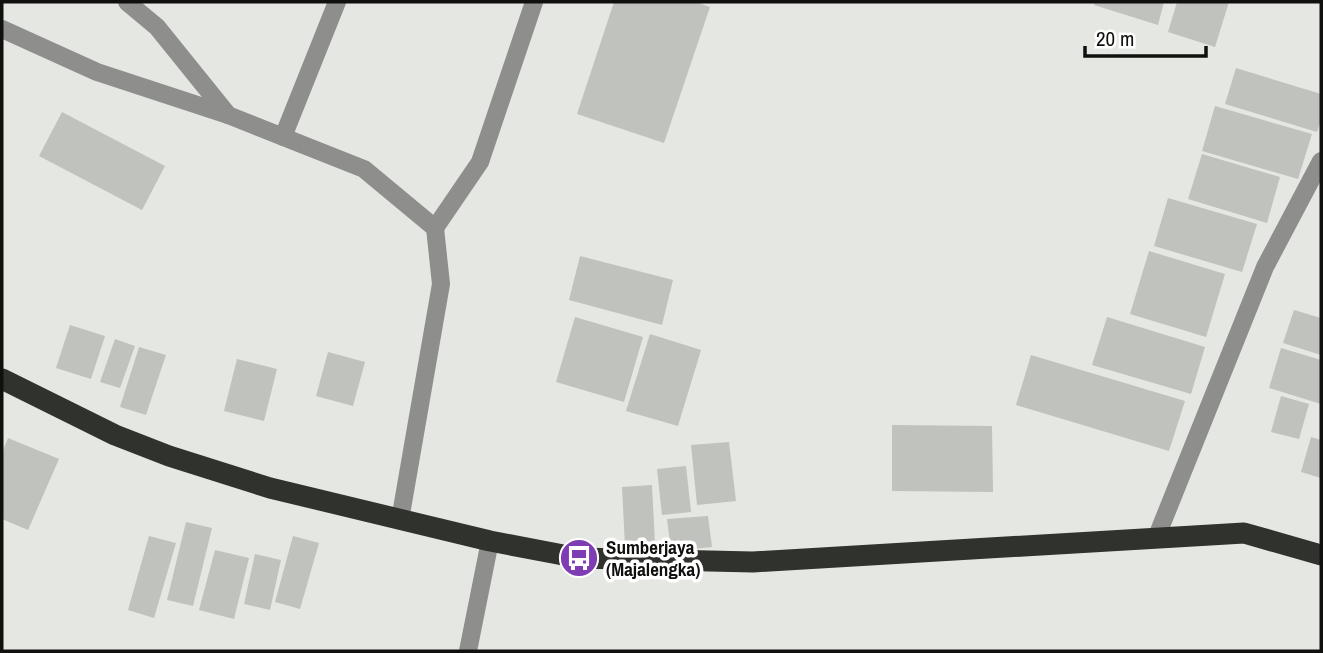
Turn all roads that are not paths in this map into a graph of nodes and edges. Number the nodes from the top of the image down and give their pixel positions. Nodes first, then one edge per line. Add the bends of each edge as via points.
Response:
1 (127, 2) edge
2 (337, 2) edge
3 (534, 2) edge
4 (2, 29) edge
5 (228, 115) junction
6 (283, 137) junction
7 (1321, 161) edge
8 (435, 228) junction
9 (2, 379) edge
10 (400, 520) junction
11 (1157, 536) junction
12 (490, 541) junction
13 (1321, 555) edge
14 (468, 651) edge

1 - 5 street via 157,27
2 - 6 street
3 - 8 street via 480,162
4 - 5 street via 97,72
5 - 6 street
6 - 8 street via 364,169
7 - 11 street via 1265,267
8 - 10 street via 442,284
9 - 10 highway via 115,435 169,456 270,488
10 - 12 highway
11 - 12 highway via 753,562 579,558
11 - 13 highway via 1244,533
12 - 14 street

